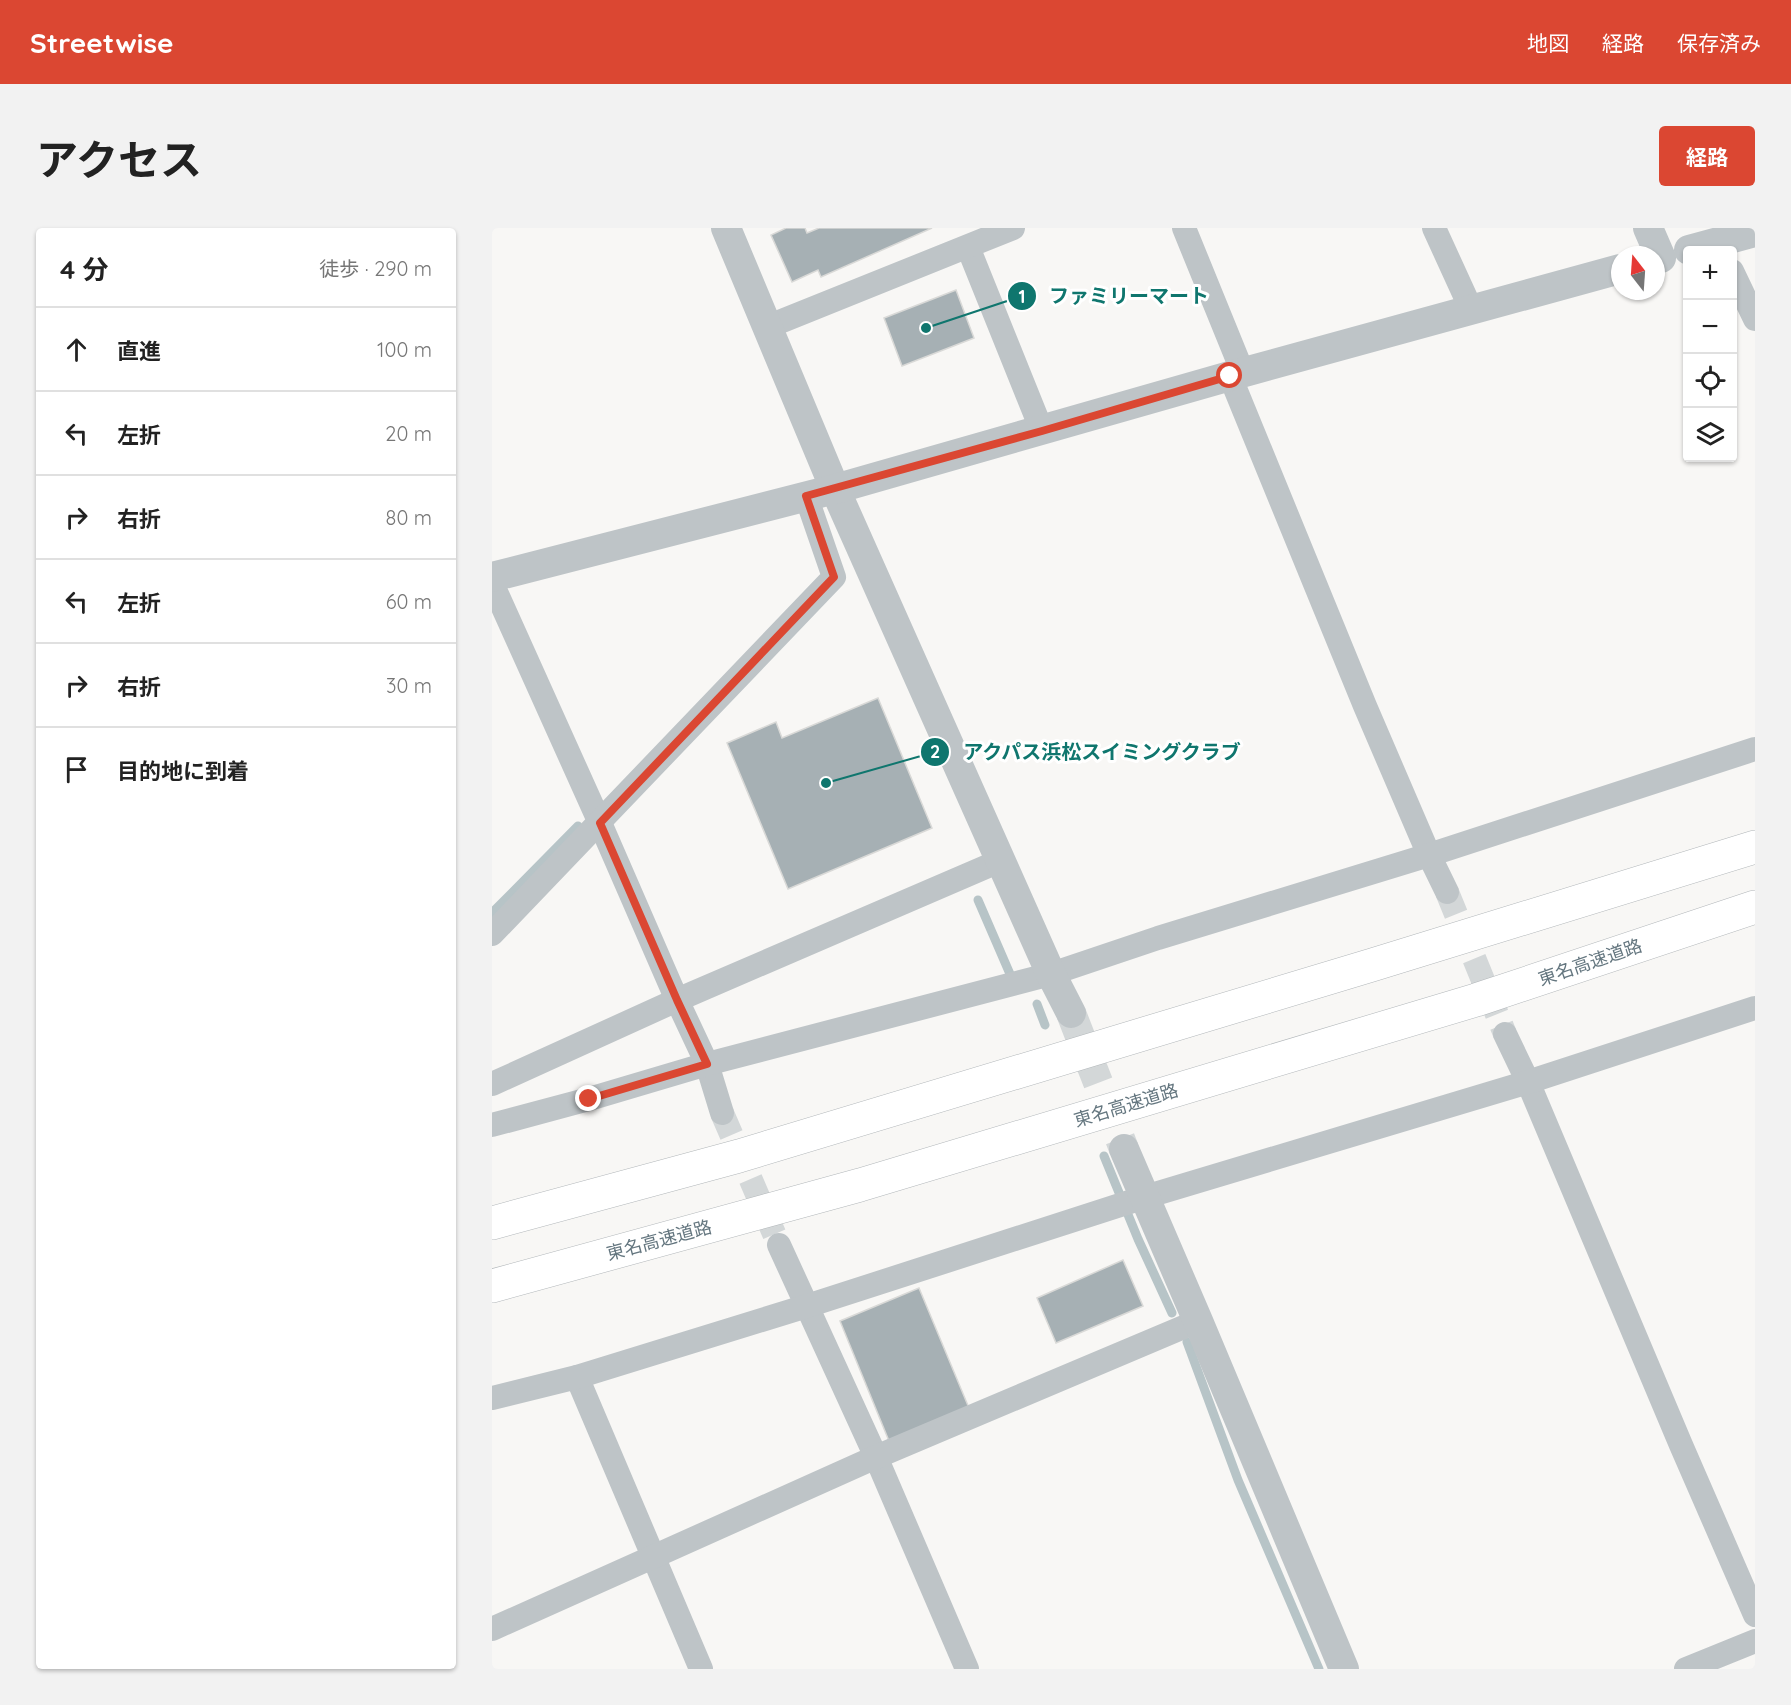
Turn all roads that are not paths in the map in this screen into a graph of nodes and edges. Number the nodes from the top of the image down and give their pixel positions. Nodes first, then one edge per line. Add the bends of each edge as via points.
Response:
1 (726, 228) edge
2 (1013, 228) edge
3 (1184, 228) edge
4 (1434, 228) edge
5 (1648, 228) edge
6 (1755, 232) edge
7 (1721, 246) edge
8 (968, 247) junction
9 (1674, 255) edge
10 (1611, 271) edge
11 (1737, 281) edge
12 (1472, 309) junction
13 (1755, 319) edge
14 (767, 327) junction
15 (1237, 374) junction
16 (1042, 431) junction
17 (835, 489) junction
18 (806, 496) junction
19 (492, 577) edge
20 (492, 583) edge
21 (1755, 749) edge
22 (600, 823) junction
23 (1755, 847) edge
24 (1429, 855) junction
25 (1002, 860) junction
26 (1448, 892) tunnel mouth
27 (1755, 907) edge
28 (492, 934) edge
29 (1051, 974) junction
30 (677, 1000) junction
31 (1755, 1008) edge
32 (1071, 1013) tunnel mouth
33 (1505, 1034) tunnel mouth
34 (707, 1064) junction
35 (1528, 1082) junction
36 (492, 1084) edge
37 (722, 1113) tunnel mouth
38 (492, 1125) edge
39 (1124, 1149) tunnel mouth
40 (1145, 1197) junction
41 (492, 1223) edge
42 (779, 1245) tunnel mouth
43 (492, 1286) edge
44 (807, 1306) junction
45 (1198, 1321) junction
46 (577, 1377) junction
47 (492, 1398) edge
48 (876, 1457) junction
49 (653, 1558) junction
50 (1755, 1616) edge
51 (492, 1629) edge
52 (1755, 1641) edge
53 (701, 1669) edge
54 (967, 1669) edge
55 (1344, 1669) edge
56 (1686, 1669) edge

1 - 14 street
2 - 8 street
3 - 15 street
4 - 12 street
5 - 9 street
6 - 7 street
8 - 14 street
8 - 16 street
10 - 12 street
11 - 13 street
12 - 15 street
14 - 17 street
15 - 16 street
15 - 24 street via 1356,684
16 - 17 street
17 - 18 street
17 - 25 street
18 - 19 street
18 - 22 street via 834,577
20 - 22 street
21 - 24 street
22 - 28 street
22 - 30 street
23 - 41 highway via 750,1153
24 - 26 street
24 - 29 street
25 - 29 street
25 - 30 street
27 - 43 highway, 東名高速道路 via 1476,1000 894,1175
29 - 32 street
29 - 34 street
30 - 34 street
30 - 36 street
31 - 35 street
33 - 35 street
34 - 37 street
34 - 38 street
35 - 40 street
35 - 50 street
39 - 40 street
40 - 44 street
40 - 45 street
42 - 44 street
44 - 46 street
44 - 48 street
45 - 48 street
45 - 55 street
46 - 47 street
46 - 49 street
48 - 49 street
48 - 54 street
49 - 51 street
49 - 53 street
52 - 56 street

